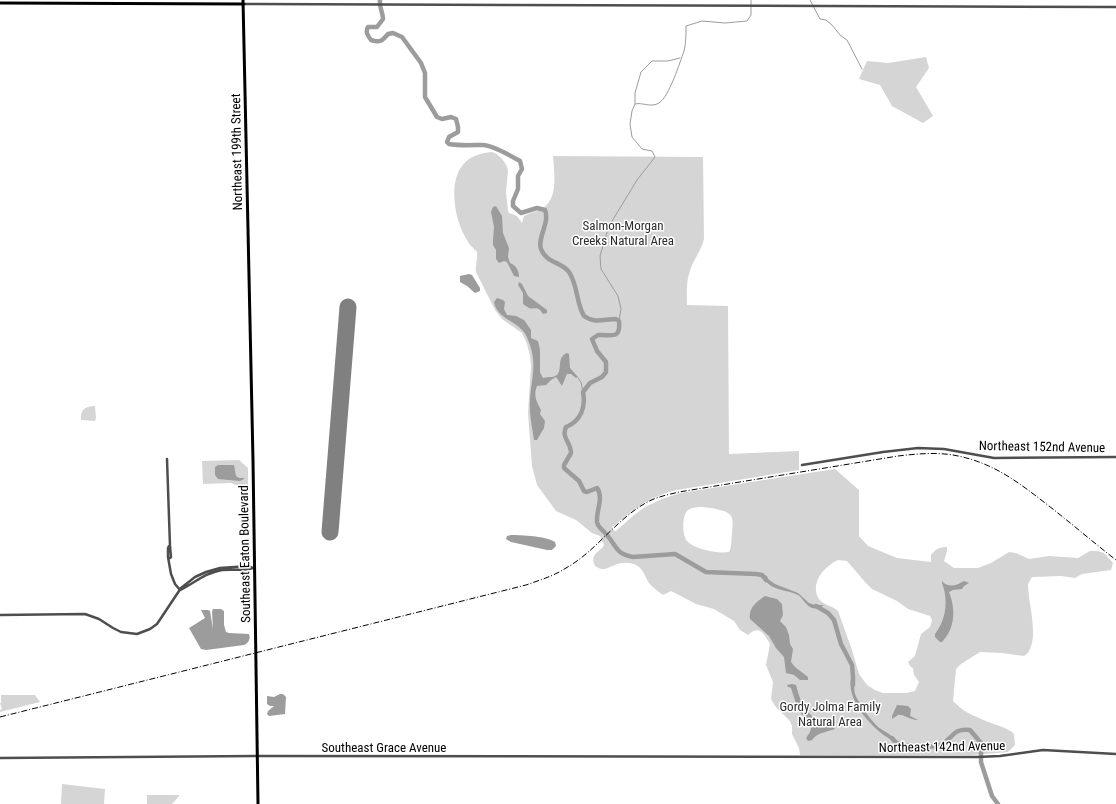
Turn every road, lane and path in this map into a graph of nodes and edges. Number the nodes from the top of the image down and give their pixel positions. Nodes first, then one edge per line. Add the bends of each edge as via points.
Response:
1 (243, 2) edge
2 (0, 3) edge
3 (1116, 7) edge
4 (250, 304) joint
5 (1116, 457) edge
6 (167, 458) dead end
7 (802, 465) dead end
8 (254, 568) junction
9 (180, 590) junction
10 (0, 615) edge
11 (1116, 754) edge
12 (257, 756) junction
13 (767, 757) joint
14 (0, 758) edge
15 (258, 804) edge

1 - 2 main road
1 - 3 street
1 - 4 main road, Northeast 199th Street
4 - 8 main road, Southeast Eaton Boulevard
5 - 7 street, Northeast 152nd Avenue via 994,458 944,449 918,448
6 - 9 street via 170,558 172,577
8 - 9 street via 249,566 209,570 182,586
8 - 12 main road, Southeast Eaton Boulevard
9 - 10 street via 157,624 137,634 121,632 99,618 85,614
11 - 13 street, Northeast 142nd Avenue via 1043,750 984,757
12 - 13 street, Southeast Grace Avenue
12 - 14 street, Southeast Grace Avenue
12 - 15 main road, Southeast Eaton Boulevard

